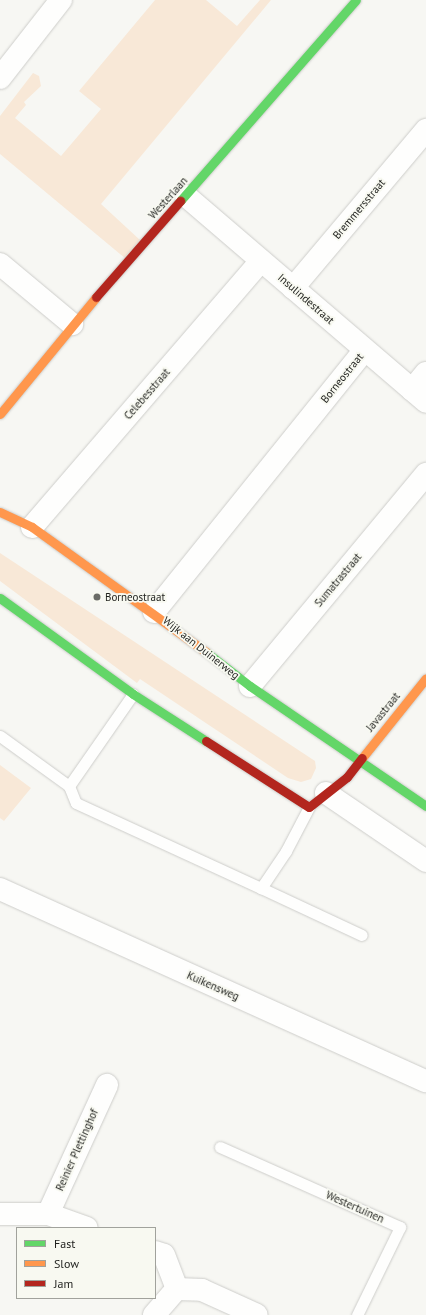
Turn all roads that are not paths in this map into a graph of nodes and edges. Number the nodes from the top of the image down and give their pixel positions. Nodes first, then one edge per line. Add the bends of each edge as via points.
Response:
1 (356, 0) edge
2 (60, 1) edge
3 (0, 78) edge
4 (426, 130) edge
5 (186, 196) junction
6 (261, 260) junction
7 (0, 264) edge
8 (292, 288) junction
9 (72, 324) junction
10 (365, 350) junction
11 (426, 373) edge
12 (419, 396) edge
13 (0, 414) edge
14 (426, 474) edge
15 (0, 512) edge
16 (32, 527) junction
17 (0, 598) edge
18 (154, 612) junction
19 (426, 678) edge
20 (250, 686) junction
21 (133, 694) junction
22 (0, 736) edge
23 (359, 762) junction
24 (69, 786) junction
25 (326, 793) junction
26 (426, 806) edge
27 (309, 807) junction
28 (426, 861) edge
29 (261, 888) junction
30 (0, 889) edge
31 (362, 935) dead end
32 (426, 1081) edge
33 (107, 1085) dead end
34 (220, 1147) dead end
35 (0, 1214) edge
36 (48, 1214) junction
37 (84, 1227) edge
38 (156, 1252) edge
39 (178, 1289) junction
40 (154, 1315) edge
41 (257, 1315) edge
42 (357, 1315) edge

1 - 5 street, Westerlaan
2 - 3 street
4 - 8 street, Bremmersstraat
5 - 6 street, Insulindestraat
5 - 9 street, Westerlaan
6 - 8 street, Insulindestraat
6 - 16 street, Celebesstraat
7 - 9 street
8 - 10 street, Insulindestraat
9 - 13 street, Westerlaan
10 - 12 street, Insulindestraat
10 - 18 street, Borneostraat
11 - 12 street
14 - 20 street, Sumatrastraat
15 - 16 street, Wijk aan Duinerweg
16 - 18 street, Wijk aan Duinerweg
17 - 21 street
18 - 20 street, Wijk aan Duinerweg
19 - 23 street, Javastraat
20 - 23 street, Wijk aan Duinerweg
21 - 24 lane
21 - 27 street
22 - 24 lane
23 - 25 street
23 - 26 street, Wijk aan Duinerweg
24 - 29 lane via 76,803
25 - 27 street
25 - 28 street
27 - 29 lane via 286,851
29 - 31 lane
30 - 32 street, Kuikensweg
33 - 36 street, Reinier Plettinghof
34 - 42 lane, Westertuinen via 400,1228
35 - 36 street
36 - 37 street
38 - 39 street via 164,1255
39 - 40 street
39 - 41 street via 202,1290

